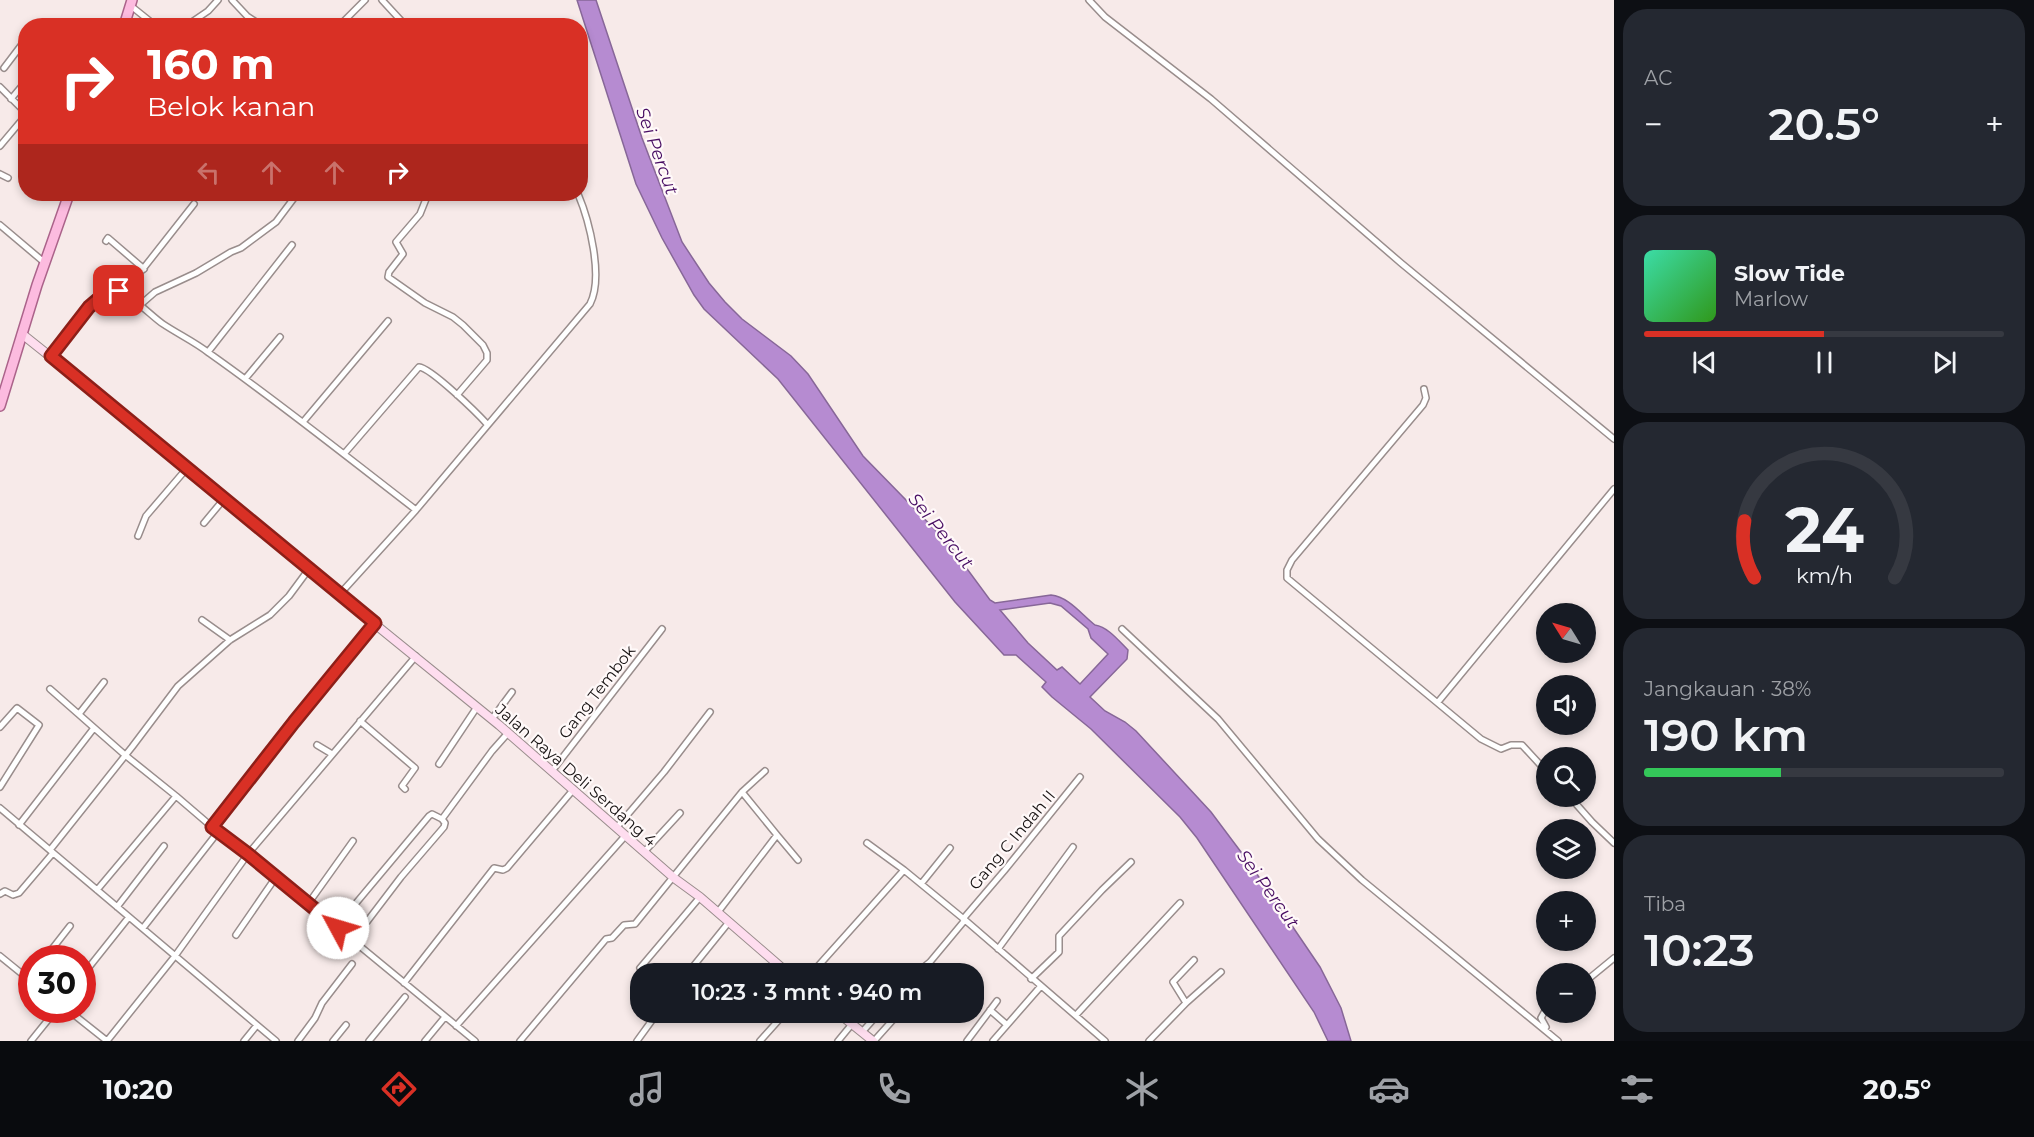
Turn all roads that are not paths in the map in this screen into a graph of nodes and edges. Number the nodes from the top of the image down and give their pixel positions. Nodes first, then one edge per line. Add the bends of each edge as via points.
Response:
1 (218, 0) edge
2 (232, 0) edge
3 (365, 0) edge
4 (382, 0) edge
5 (1089, 0) edge
6 (132, 3) edge
7 (127, 18) edge
8 (148, 18) edge
9 (196, 18) edge
10 (250, 18) edge
11 (347, 18) edge
12 (398, 18) edge
13 (18, 50) edge
14 (4, 68) dead end
15 (0, 87) edge
16 (18, 91) edge
17 (11, 99) junction
18 (18, 106) edge
19 (18, 124) edge
20 (0, 146) edge
21 (0, 174) edge
22 (8, 178) dead end
23 (67, 201) edge
24 (292, 201) edge
25 (425, 201) edge
26 (581, 201) edge
27 (195, 204) dead end
28 (0, 225) edge
29 (106, 241) dead end
30 (292, 245) dead end
31 (45, 263) junction
32 (144, 268) junction
33 (124, 294) junction
34 (140, 305) junction
35 (388, 321) dead end
36 (22, 334) junction
37 (280, 337) dead end
38 (208, 352) junction
39 (51, 356) junction
40 (245, 380) junction
41 (1424, 388) dead end
42 (457, 395) junction
43 (0, 406) edge
44 (303, 422) junction
45 (487, 424) junction
46 (1614, 439) edge
47 (344, 454) junction
48 (188, 467) junction
49 (1614, 489) edge
50 (224, 499) junction
51 (416, 510) junction
52 (204, 523) dead end
53 (138, 536) dead end
54 (309, 569) junction
55 (341, 597) junction
56 (202, 620) dead end
57 (375, 623) junction
58 (1122, 628) dead end
59 (662, 629) dead end
60 (230, 640) junction
61 (416, 656) junction
62 (104, 682) dead end
63 (50, 689) dead end
64 (512, 692) dead end
65 (1438, 702) junction
66 (477, 707) junction
67 (710, 712) dead end
68 (79, 714) junction
69 (492, 719) junction
70 (360, 721) junction
71 (0, 727) edge
72 (94, 728) junction
73 (508, 733) junction
74 (317, 745) dead end
75 (332, 754) junction
76 (125, 755) junction
77 (1536, 760) edge
78 (439, 764) dead end
79 (552, 771) junction
80 (765, 771) dead end
81 (1080, 777) dead end
82 (0, 787) edge
83 (405, 789) dead end
84 (573, 790) junction
85 (742, 792) junction
86 (176, 795) junction
87 (1579, 807) edge
88 (0, 808) edge
89 (680, 813) dead end
90 (442, 819) junction
91 (20, 825) junction
92 (212, 827) junction
93 (617, 827) junction
94 (218, 832) junction
95 (626, 835) junction
96 (777, 835) junction
97 (353, 841) dead end
98 (867, 843) dead end
99 (1614, 843) edge
100 (164, 846) dead end
101 (1072, 847) dead end
102 (950, 848) dead end
103 (52, 851) junction
104 (645, 851) junction
105 (248, 854) junction
106 (798, 860) dead end
107 (1131, 862) dead end
108 (904, 870) junction
109 (276, 877) junction
110 (674, 878) junction
111 (921, 884) junction
112 (97, 890) junction
113 (0, 894) edge
114 (700, 897) junction
115 (1180, 903) dead end
116 (308, 904) junction
117 (117, 906) junction
118 (718, 912) junction
119 (129, 917) junction
120 (964, 919) junction
121 (729, 921) junction
122 (70, 926) dead end
123 (336, 927) junction
124 (143, 928) junction
125 (236, 935) dead end
126 (352, 940) junction
127 (55, 945) edge
128 (998, 949) junction
129 (0, 956) edge
130 (175, 956) junction
131 (96, 958) edge
132 (1614, 958) edge
133 (1194, 960) dead end
134 (644, 963) edge
135 (696, 963) edge
136 (777, 963) edge
137 (821, 963) edge
138 (929, 963) edge
139 (352, 964) dead end
140 (18, 971) edge
141 (1221, 972) dead end
142 (1596, 973) edge
143 (1031, 979) junction
144 (404, 982) junction
145 (1041, 986) junction
146 (405, 997) dead end
147 (997, 1001) dead end
148 (1186, 1003) junction
149 (990, 1010) junction
150 (1076, 1015) junction
151 (445, 1017) junction
152 (46, 1023) edge
153 (84, 1023) edge
154 (650, 1023) edge
155 (776, 1023) edge
156 (870, 1023) edge
157 (890, 1023) edge
158 (1544, 1023) edge
159 (852, 1024) joint
160 (1006, 1024) junction
161 (257, 1025) junction
162 (346, 1025) dead end
163 (456, 1026) junction
164 (862, 1032) junction
165 (1550, 1034) junction
166 (32, 1041) edge
167 (244, 1041) edge
168 (276, 1041) edge
169 (298, 1041) edge
170 (333, 1041) edge
171 (369, 1041) edge
172 (425, 1041) edge
173 (475, 1041) edge
174 (520, 1041) edge
175 (637, 1041) edge
176 (760, 1041) edge
177 (838, 1041) edge
178 (874, 1041) edge
179 (967, 1041) edge
180 (993, 1041) edge
181 (1105, 1041) edge
182 (1149, 1041) edge
183 (1558, 1041) edge

1 - 9 street
2 - 10 street
3 - 11 street
4 - 12 street
5 - 46 street
6 - 7 main road
6 - 8 street
13 - 14 street
15 - 17 street
16 - 17 street
17 - 18 street
19 - 20 street
21 - 22 street
23 - 31 main road
24 - 34 street via 276,222 241,248 155,292
25 - 42 street via 420,214 396,242 403,254 388,276 424,303 453,317 483,345 487,360
26 - 45 street via 594,251 592,300
27 - 32 street
28 - 31 street
29 - 32 street via 108,238
30 - 38 street
31 - 36 main road
32 - 33 street
33 - 34 street
33 - 39 street via 112,289 96,299
34 - 38 street
35 - 44 street
36 - 39 street, Jalan Raya Deli Serdang 4
36 - 43 main road
37 - 40 street
38 - 40 street
39 - 48 street, Jalan Raya Deli Serdang 4
40 - 44 street
41 - 65 street via 1423,405 1292,560 1287,578
42 - 45 street
42 - 47 street via 428,369 419,368
44 - 47 street
45 - 51 street
47 - 51 street
48 - 50 street, Jalan Raya Deli Serdang 4
48 - 53 street via 146,516
49 - 65 street
50 - 52 street
50 - 54 street, Jalan Raya Deli Serdang 4
51 - 55 street
54 - 55 street, Jalan Raya Deli Serdang 4
54 - 60 street via 270,615
55 - 57 street, Jalan Raya Deli Serdang 4
56 - 60 street
57 - 61 street, Jalan Raya Deli Serdang 4
57 - 92 street
58 - 165 street via 1218,719 1318,839 1362,880
59 - 79 street, Gang Tembok
60 - 76 street via 178,686
61 - 66 street, Jalan Raya Deli Serdang 4
61 - 70 street
62 - 68 street
63 - 68 street
64 - 69 street
65 - 77 street via 1481,739 1501,749 1522,745
66 - 69 street, Jalan Raya Deli Serdang 4
66 - 78 street
67 - 93 street
68 - 72 street
69 - 73 street, Jalan Raya Deli Serdang 4
70 - 75 street
70 - 83 street via 415,768 402,786
71 - 82 street via 17,708 39,724
72 - 76 street
72 - 91 street
73 - 79 street, Jalan Raya Deli Serdang 4
73 - 90 street
74 - 75 street
75 - 105 street
76 - 86 street
76 - 103 street
79 - 84 street, Jalan Raya Deli Serdang 4
80 - 85 street
81 - 120 street, Gang C Indah II
84 - 93 street, Jalan Raya Deli Serdang 4
84 - 144 street via 507,868 494,868
85 - 96 street
85 - 110 street
86 - 92 street
86 - 112 street
87 - 99 street
88 - 91 street
89 - 104 street
90 - 123 street via 429,816
90 - 126 street via 444,827
91 - 103 street
92 - 94 street
93 - 95 street, Jalan Raya Deli Serdang 4
94 - 105 street
94 - 124 street
95 - 104 street, Jalan Raya Deli Serdang 4
95 - 163 street
96 - 106 street
96 - 118 street
97 - 116 street
98 - 108 street
100 - 117 street
101 - 128 street
102 - 111 street
103 - 112 street
103 - 113 street via 19,893
104 - 110 street, Jalan Raya Deli Serdang 4
105 - 109 street
105 - 130 street
107 - 143 street via 1059,936 1060,951
108 - 111 street
108 - 137 street
109 - 116 street
109 - 125 street
110 - 114 street, Jalan Raya Deli Serdang 4
110 - 174 street via 635,924 624,925 606,939
111 - 120 street
112 - 117 street
114 - 118 street, Jalan Raya Deli Serdang 4
114 - 134 street
115 - 150 street
116 - 123 street
117 - 119 street
118 - 121 street, Jalan Raya Deli Serdang 4
119 - 124 street
119 - 131 street
120 - 128 street
120 - 138 street, Gang C Indah II
121 - 135 street
121 - 136 street, Jalan Raya Deli Serdang 4
122 - 127 street
123 - 126 street
124 - 130 street
126 - 144 street
128 - 143 street
129 - 140 street
130 - 153 street via 107,1041
130 - 161 street
132 - 142 street
133 - 148 street via 1173,982
139 - 169 street
141 - 148 street
143 - 145 street
144 - 151 street
145 - 150 street
145 - 160 street
146 - 171 street
147 - 149 street
148 - 182 street
149 - 160 street
149 - 179 street
150 - 181 street
151 - 163 street
151 - 172 street
152 - 166 street
154 - 175 street
155 - 176 street
156 - 164 street
157 - 178 street
158 - 165 street
159 - 164 street
159 - 177 street
160 - 180 street
161 - 167 street
161 - 168 street
162 - 170 street
163 - 173 street
164 - 178 street
165 - 183 street

